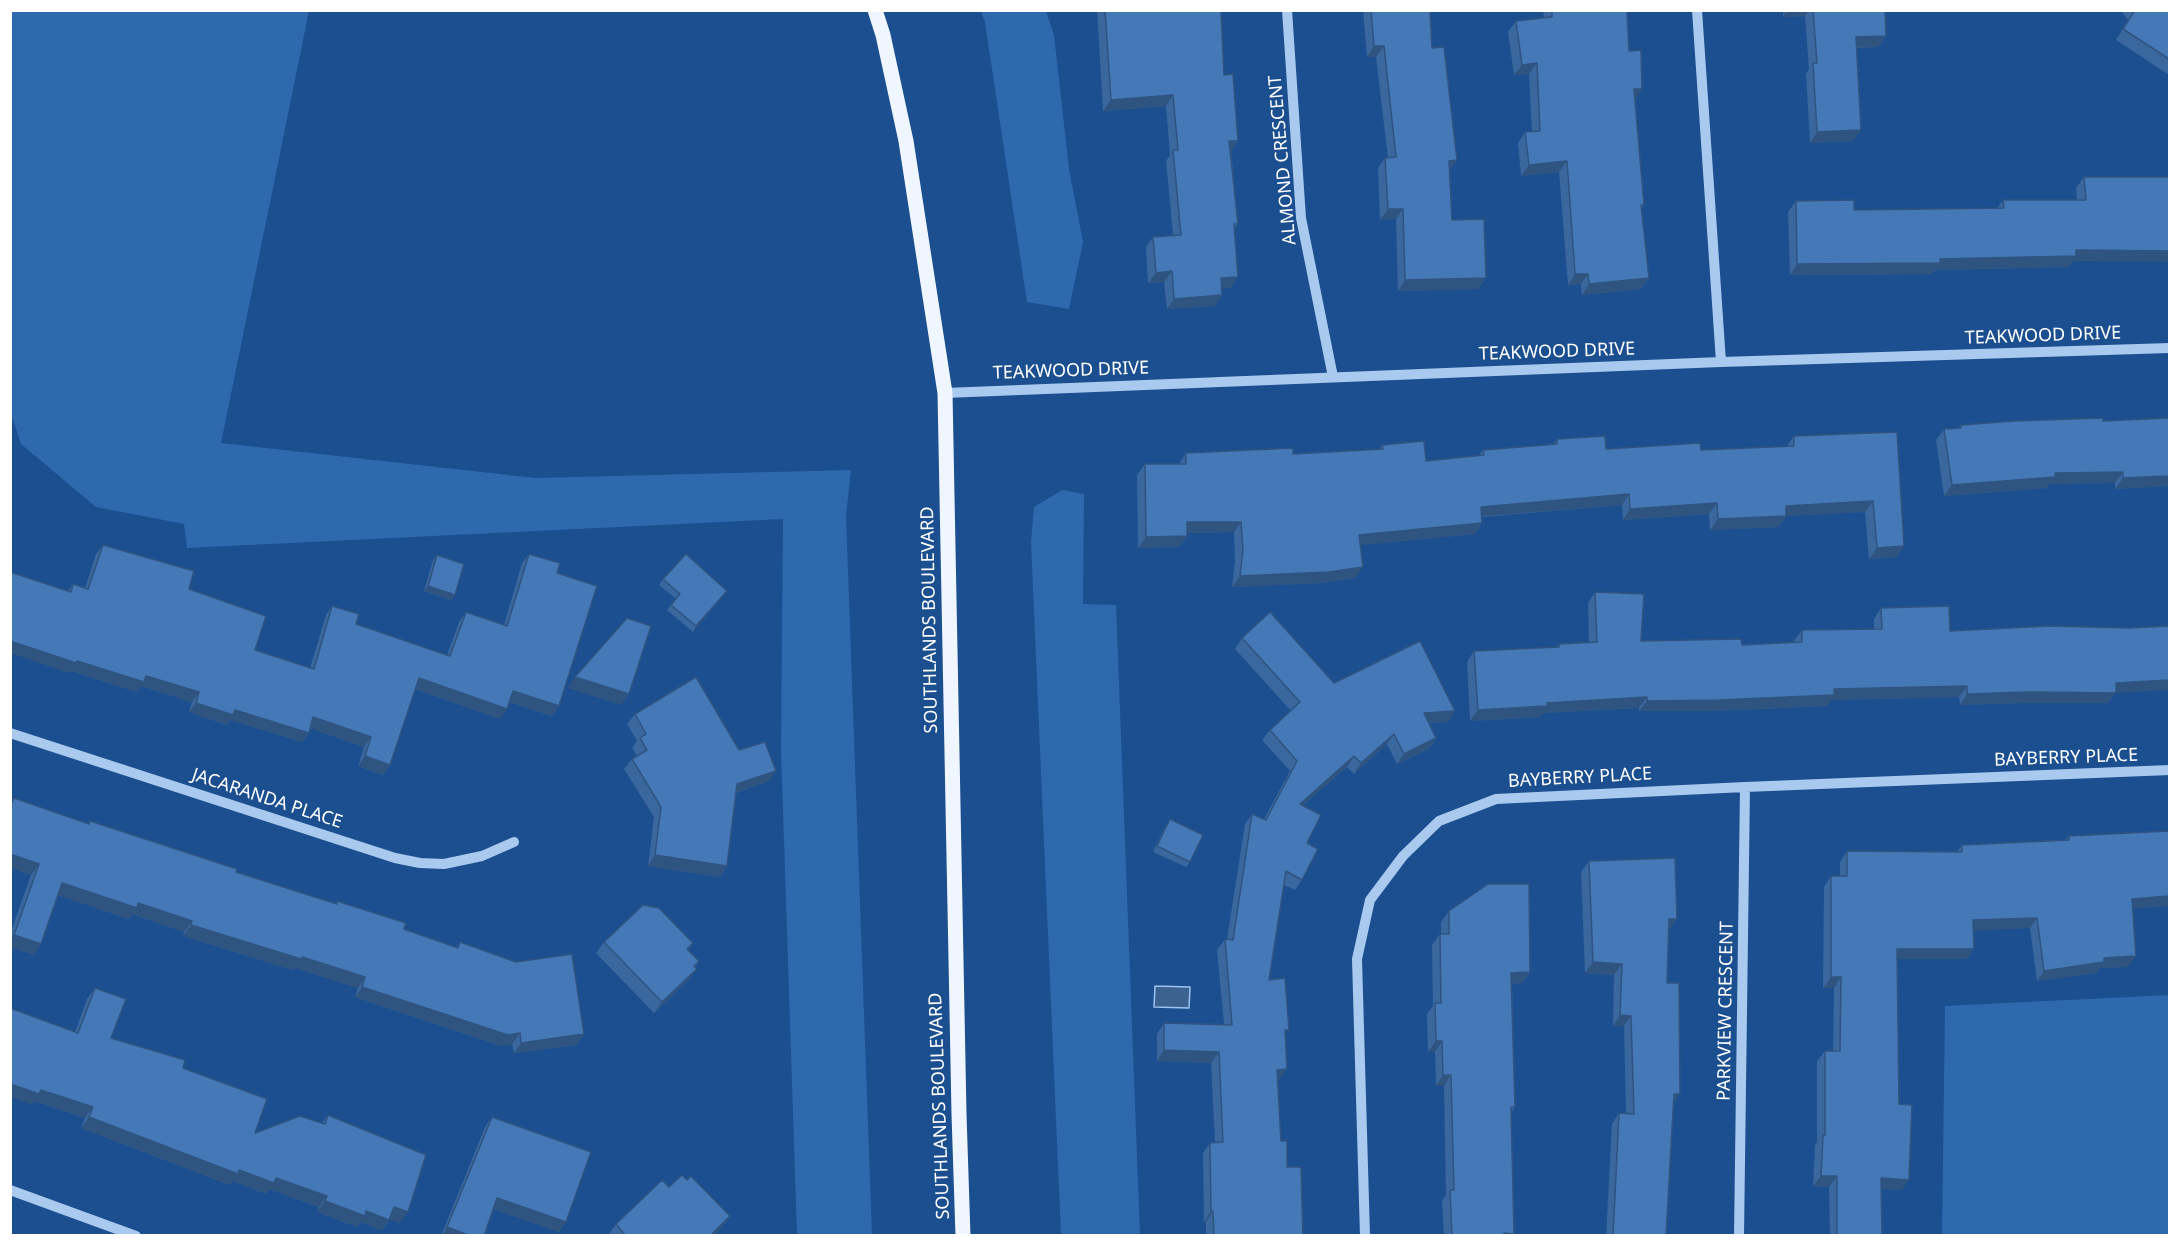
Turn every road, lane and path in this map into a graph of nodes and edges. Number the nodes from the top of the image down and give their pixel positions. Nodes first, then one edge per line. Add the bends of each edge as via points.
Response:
1 (875, 10) edge
2 (1287, 10) edge
3 (1697, 10) edge
4 (2169, 348) edge
5 (1721, 362) junction
6 (1333, 377) junction
7 (945, 393) junction
8 (10, 733) edge
9 (2169, 770) edge
10 (1745, 787) junction
11 (514, 842) dead end
12 (10, 1190) edge
13 (136, 1236) edge
14 (963, 1236) edge
15 (1365, 1236) edge
16 (1739, 1236) edge

1 - 7 main road, SOUTHLANDS BOULEVARD via 884,35 906,141
2 - 6 street, ALMOND CRESCENT via 1301,219
3 - 5 street
4 - 5 street, TEAKWOOD DRIVE
5 - 6 street, TEAKWOOD DRIVE
6 - 7 street, TEAKWOOD DRIVE
7 - 14 main road, SOUTHLANDS BOULEVARD
8 - 11 street, JACARANDA PLACE via 395,858 444,864 482,856
9 - 10 street, BAYBERRY PLACE
10 - 15 street, BAYBERRY PLACE via 1496,799 1439,821 1402,856 1370,900 1357,959
10 - 16 street, PARKVIEW CRESCENT
12 - 13 street

